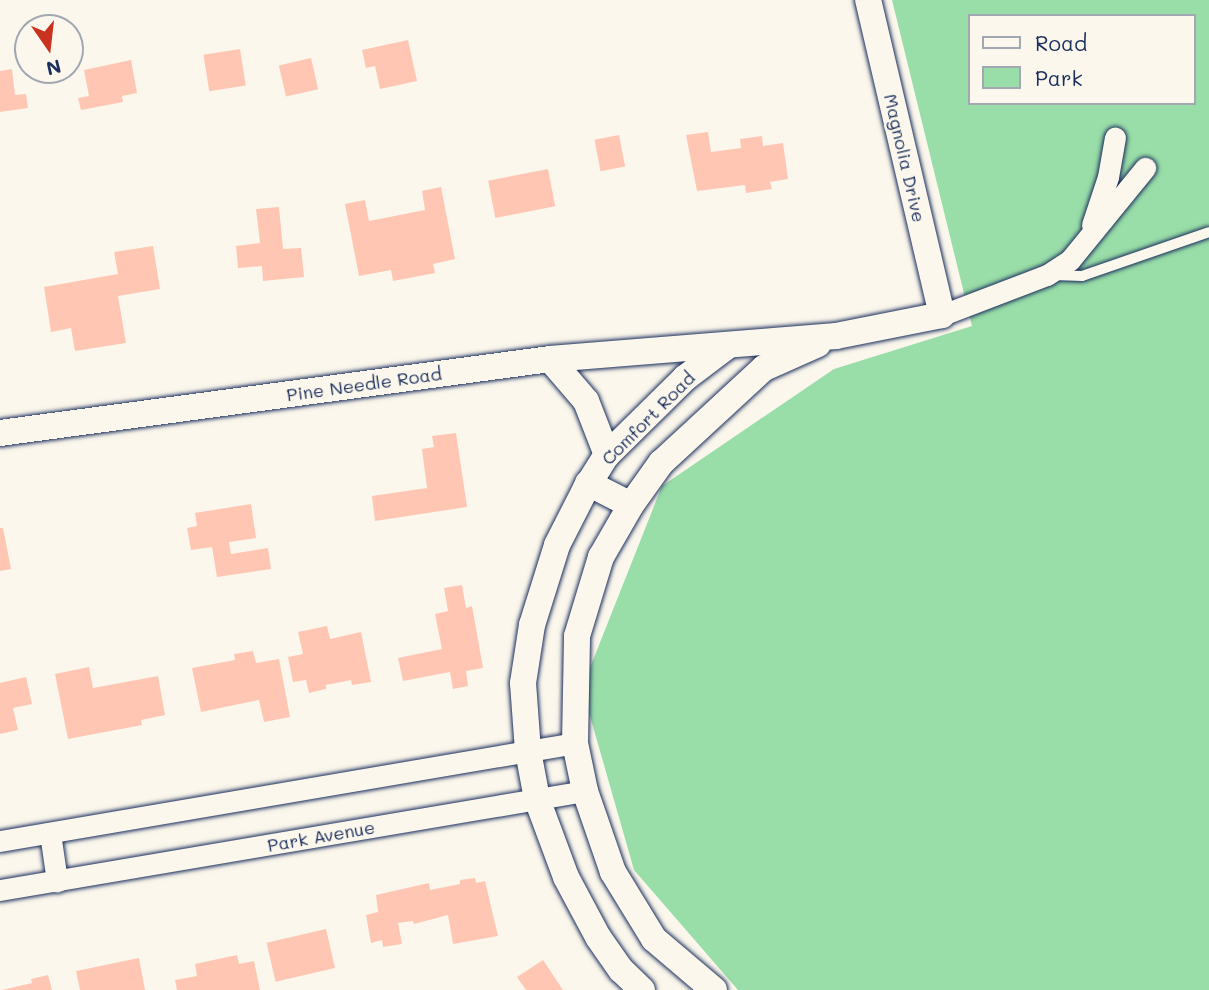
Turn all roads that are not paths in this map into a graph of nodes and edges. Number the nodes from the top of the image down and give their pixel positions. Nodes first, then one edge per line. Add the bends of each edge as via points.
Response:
1 (868, 0) edge
2 (1115, 138) dead end
3 (1145, 168) dead end
4 (1209, 232) edge
5 (1083, 246) junction
6 (1047, 275) junction
7 (942, 315) junction
8 (836, 336) junction
9 (729, 345) junction
10 (550, 359) junction
11 (0, 433) edge
12 (607, 455) junction
13 (589, 483) junction
14 (631, 505) junction
15 (575, 743) junction
16 (528, 751) junction
17 (584, 791) junction
18 (537, 799) junction
19 (50, 832) junction
20 (0, 841) edge
21 (57, 881) junction
22 (0, 890) edge
23 (704, 987) edge
24 (642, 990) edge

1 - 7 street, Magnolia Drive
2 - 5 street via 1103,195
3 - 5 street
4 - 6 lane via 1082,276
5 - 6 street
6 - 7 street
7 - 8 street
8 - 9 street
8 - 14 street via 764,368 661,463
9 - 10 street, Pine Needle Road
9 - 12 street, Comfort Road via 685,378
10 - 11 street, Pine Needle Road
10 - 12 street via 586,401
12 - 13 street, Comfort Road
13 - 14 street
13 - 16 street, Comfort Road via 557,545 532,625 523,683
14 - 15 street via 601,557 577,636
15 - 16 street
15 - 17 street
16 - 18 street, Comfort Road
16 - 19 street
17 - 18 street, Park Avenue
17 - 23 street via 613,872 654,939
18 - 21 street, Park Avenue
18 - 24 street, Comfort Road via 566,877 598,937
19 - 20 street
19 - 21 street
21 - 22 street, Park Avenue

